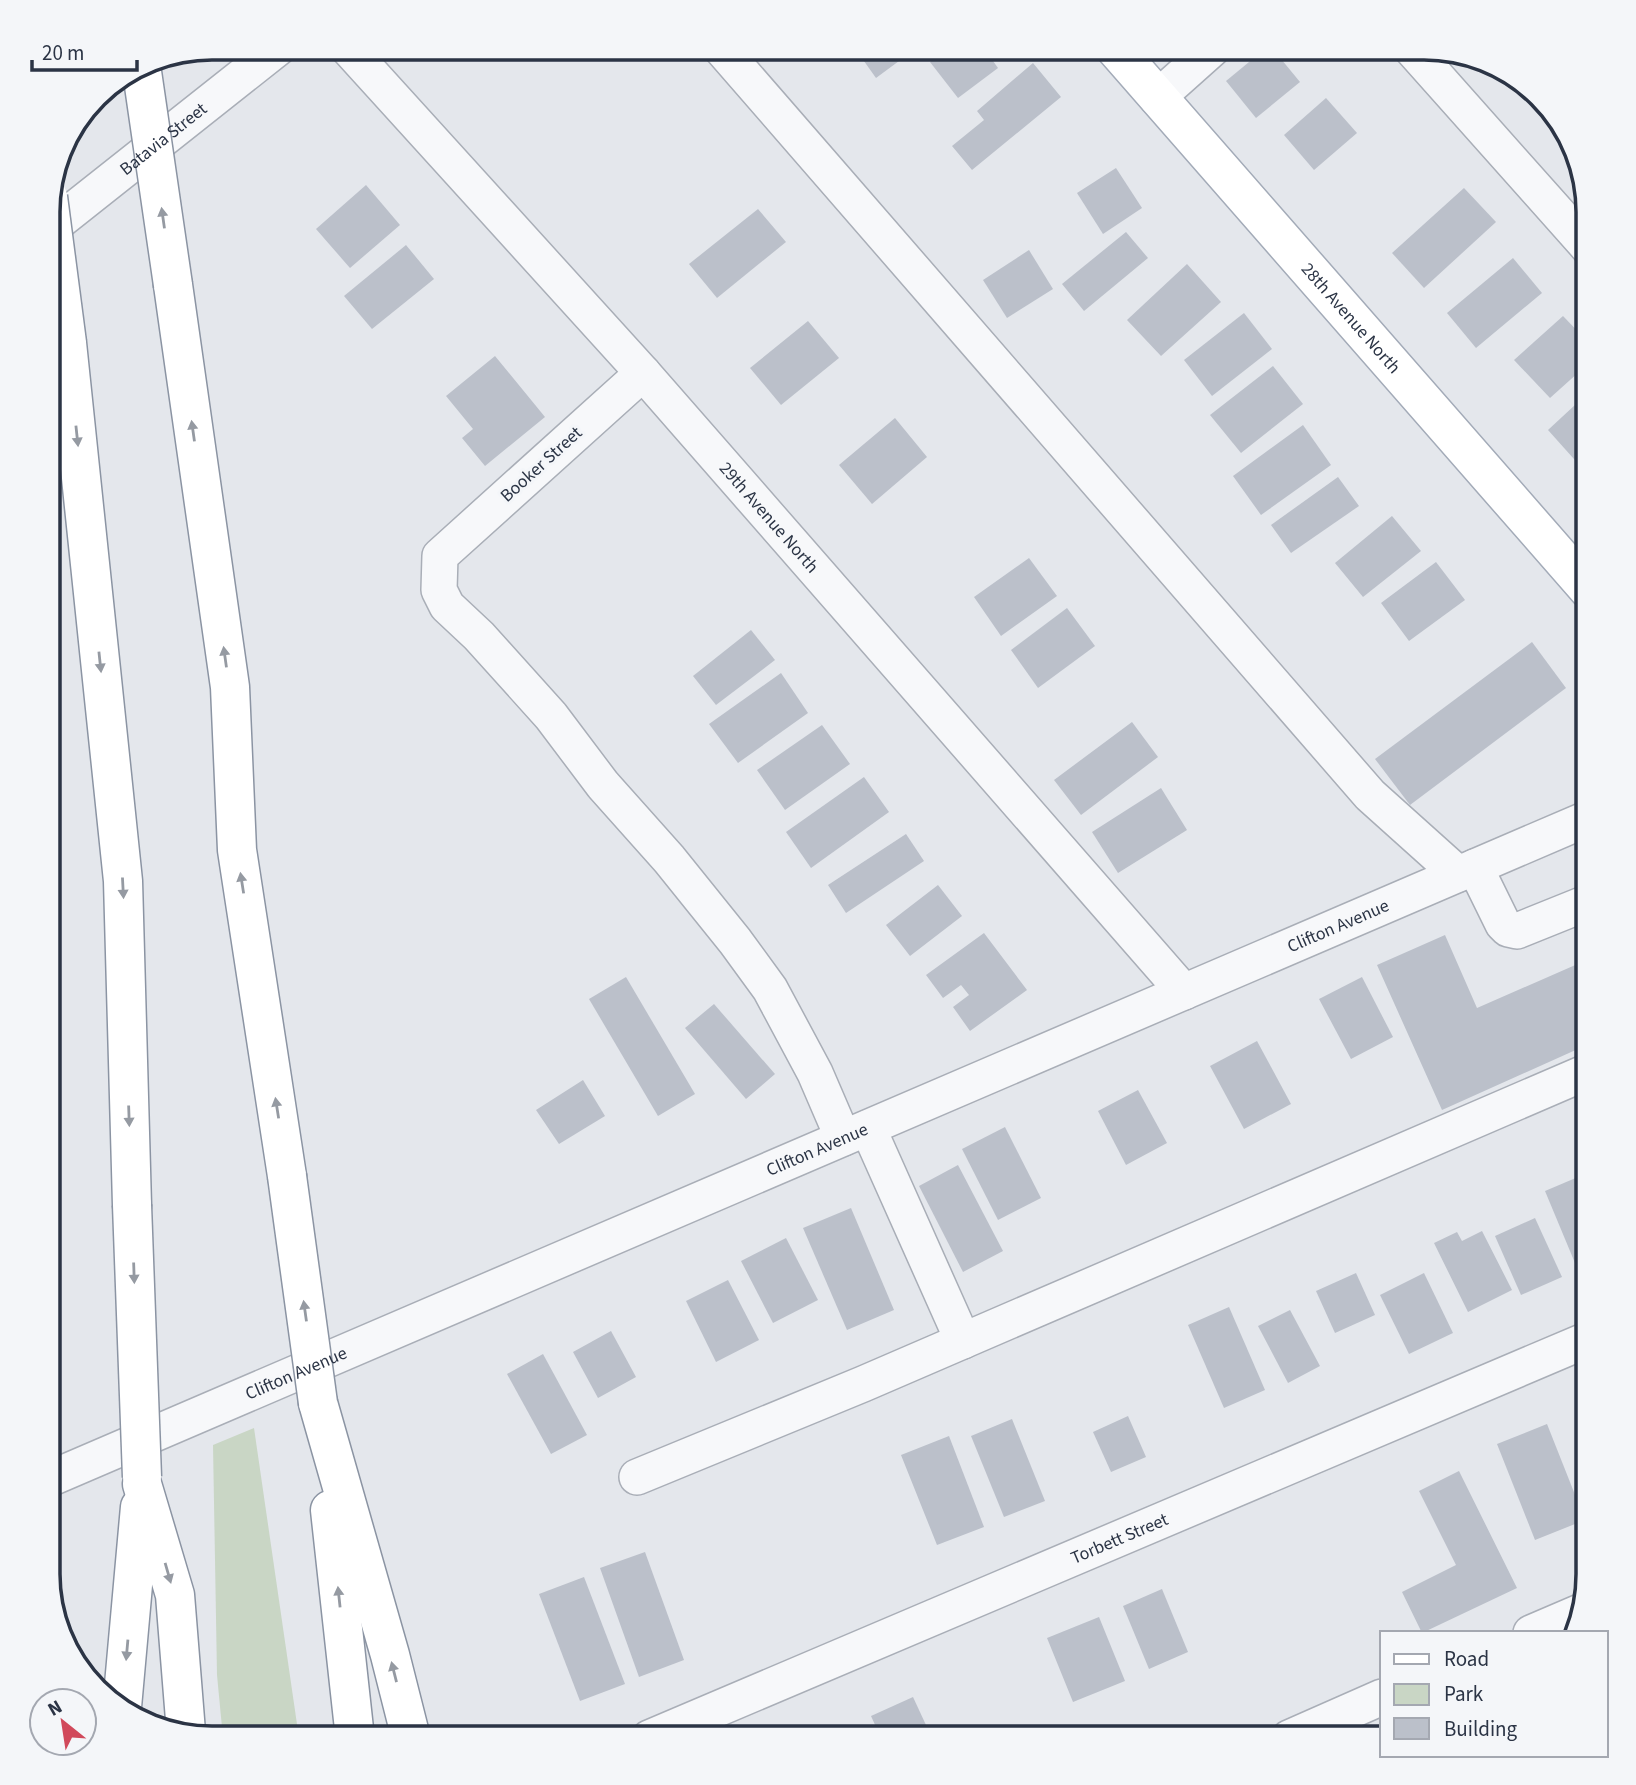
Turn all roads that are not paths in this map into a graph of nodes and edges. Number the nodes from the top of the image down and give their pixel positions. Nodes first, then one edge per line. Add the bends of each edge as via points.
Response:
1 (263, 60) edge
2 (359, 60) edge
3 (731, 60) edge
4 (1125, 60) edge
5 (1200, 60) edge
6 (1422, 60) edge
7 (143, 76) edge
8 (1157, 98) junction
9 (60, 220) edge
10 (1576, 233) edge
11 (60, 289) edge
12 (643, 373) junction
13 (1576, 575) edge
14 (1576, 823) edge
15 (1466, 870) junction
16 (1576, 907) edge
17 (1184, 992) junction
18 (1576, 1077) edge
19 (856, 1133) junction
20 (963, 1341) junction
21 (1576, 1345) edge
22 (318, 1403) junction
23 (60, 1474) edge
24 (637, 1477) dead end
25 (142, 1481) junction
26 (1570, 1616) edge
27 (1536, 1631) edge
28 (123, 1697) edge
29 (1380, 1698) edge
30 (185, 1723) edge
31 (354, 1726) edge
32 (408, 1726) edge
33 (677, 1726) edge
34 (1316, 1726) edge

1 - 9 street, Batavia Street
2 - 12 street, 29th Avenue North
3 - 15 street via 1370,795
4 - 8 main road, 28th Avenue North
5 - 8 street
6 - 10 street
22 -> 7 main road, bridge via 237,850 230,687
8 - 13 main road, 28th Avenue North
11 -> 25 main road, bridge via 123,881
12 - 17 street, 29th Avenue North
12 - 19 street, Booker Street via 440,556 439,590 447,606 551,716 735,941 770,989 815,1073
14 - 15 street, Clifton Avenue
15 - 16 street via 1508,929 1517,931
15 - 17 street, Clifton Avenue
17 - 19 street, Clifton Avenue
18 - 20 street
19 - 20 street
19 - 23 street, Clifton Avenue
20 - 24 street
21 - 33 street, Torbett Street
31 -> 22 main road
32 -> 22 main road
25 -> 28 main road
25 -> 30 main road via 174,1595
26 - 27 street
29 - 34 street

